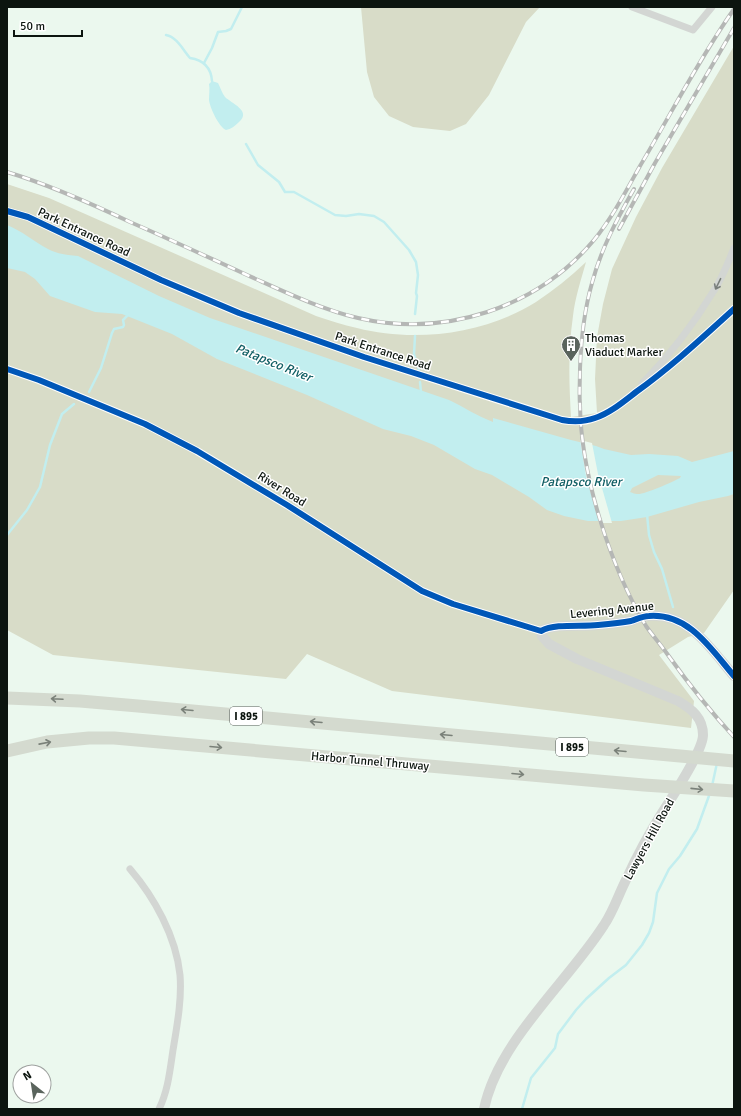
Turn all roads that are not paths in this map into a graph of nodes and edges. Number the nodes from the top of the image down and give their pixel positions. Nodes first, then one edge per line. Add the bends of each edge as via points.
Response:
1 (632, 7) edge
2 (712, 7) edge
3 (7, 210) edge
4 (734, 248) edge
5 (734, 309) edge
6 (7, 369) edge
7 (626, 400) junction
8 (541, 631) junction
9 (734, 676) edge
10 (7, 698) edge
11 (7, 752) edge
12 (734, 761) edge
13 (734, 791) edge
14 (130, 869) dead end
15 (159, 1109) edge
16 (484, 1109) edge

1 - 2 street via 693,30
3 - 7 street, Park Entrance Road via 28,217 161,280 239,313 364,357 562,420 573,422 595,418
4 -> 7 street, Park Entrance Road via 714,292 678,344
5 - 7 street, Park Entrance Road via 686,354
6 - 8 street, River Road via 145,424 287,505 422,591 453,604
8 - 9 street, Levering Avenue via 554,627 618,623 647,616 674,618 697,634
8 - 16 street, Lawyers Hill Road via 549,644 577,659 690,708 698,716 703,736 690,766 637,857 605,924 509,1051 498,1069
12 -> 10 highway, I 895 via 73,700
11 -> 13 highway, Harbor Tunnel Thruway via 47,742 114,738
14 - 15 street via 143,884 168,930 180,975 176,1029 168,1080

